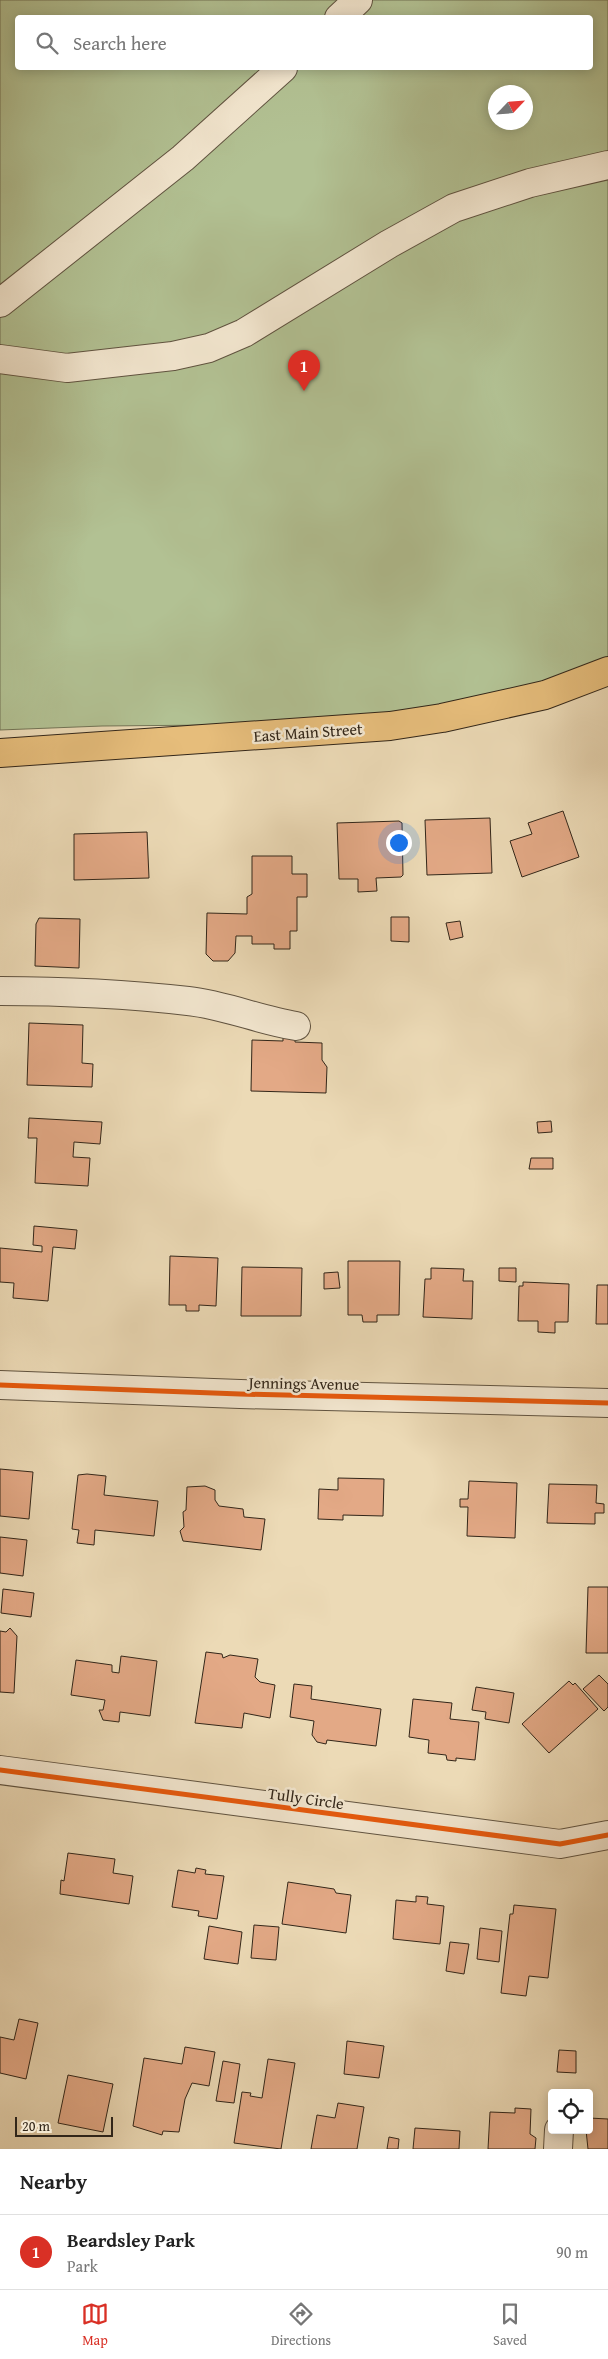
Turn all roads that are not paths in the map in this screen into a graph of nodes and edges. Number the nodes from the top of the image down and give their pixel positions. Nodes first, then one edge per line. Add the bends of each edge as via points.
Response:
1 (358, 0) edge
2 (342, 15) edge
3 (281, 70) edge
4 (608, 165) edge
5 (0, 303) edge
6 (0, 359) edge
7 (608, 671) edge
8 (0, 753) edge
9 (0, 991) edge
10 (296, 1026) dead end
11 (0, 1384) edge
12 (608, 1404) edge
13 (0, 1770) edge
14 (608, 1835) edge
15 (559, 2134) edge
16 (558, 2149) edge

1 - 2 street
3 - 5 street via 182,158
4 - 6 street via 530,183 454,208 244,333 209,348 174,356 67,368
7 - 8 main road, East Main Street via 545,695 390,726
9 - 10 street via 189,1001
11 - 12 street, Jennings Avenue
13 - 14 street, Tully Circle via 560,1844
15 - 16 street

